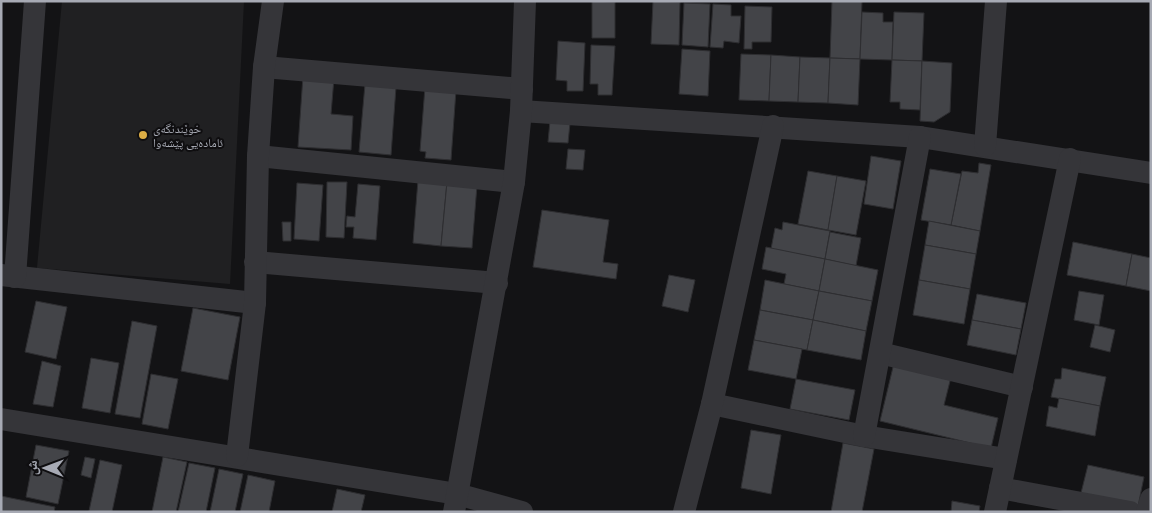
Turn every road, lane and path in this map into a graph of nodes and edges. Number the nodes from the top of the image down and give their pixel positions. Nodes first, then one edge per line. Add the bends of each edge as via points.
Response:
1 (35, 1) edge
2 (273, 1) edge
3 (525, 1) edge
4 (996, 1) edge
5 (264, 67) junction
6 (522, 100) junction
7 (773, 126) junction
8 (920, 137) junction
9 (984, 146) junction
10 (258, 156) junction
11 (1070, 159) junction
12 (1151, 173) edge
13 (514, 182) junction
14 (255, 262) junction
15 (8, 276) edge
16 (497, 283) junction
17 (255, 304) junction
18 (880, 353) junction
19 (1022, 387) junction
20 (712, 404) junction
21 (1, 419) edge
22 (864, 436) junction
23 (236, 456) junction
24 (1006, 459) junction
25 (1000, 488) junction
26 (1151, 498) edge
27 (456, 503) edge
28 (522, 512) edge
29 (684, 512) edge
30 (995, 512) edge
31 (1130, 512) edge
32 (1147, 512) edge

1 - 15 street
2 - 5 street
3 - 6 street
4 - 9 street
5 - 6 street
5 - 10 street
6 - 7 street
6 - 13 street
7 - 8 street
7 - 20 street
8 - 9 street
8 - 18 street
9 - 11 street
10 - 13 street
10 - 14 street
11 - 12 street
11 - 19 street
13 - 16 street
14 - 16 street
14 - 17 street
15 - 17 street
16 - 27 street
17 - 23 street
18 - 19 street
18 - 22 street
19 - 24 street
20 - 22 street
20 - 29 street
21 - 23 street
22 - 24 street
23 - 27 street
24 - 25 street
25 - 30 street
25 - 31 street
26 - 32 street
27 - 28 street

